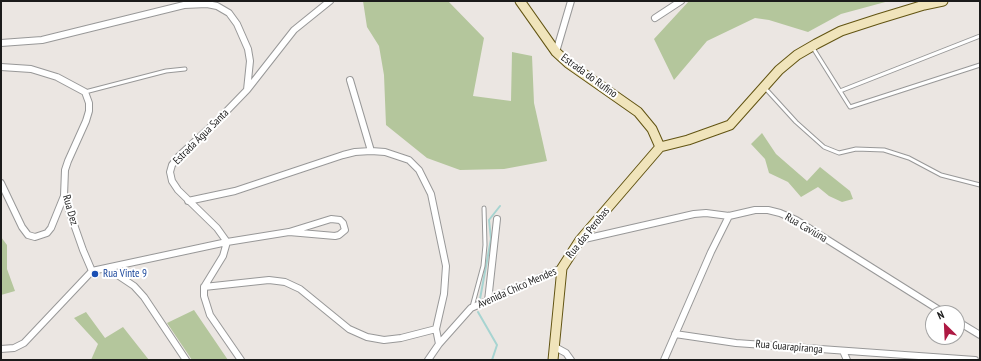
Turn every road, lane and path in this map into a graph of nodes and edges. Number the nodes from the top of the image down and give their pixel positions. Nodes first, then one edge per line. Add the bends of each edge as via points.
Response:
1 (330, 1) edge
2 (520, 1) edge
3 (571, 1) edge
4 (681, 1) edge
5 (943, 1) edge
6 (655, 18) dead end
7 (980, 36) edge
8 (1, 43) edge
9 (812, 46) junction
10 (556, 52) junction
11 (980, 65) edge
12 (1, 67) edge
13 (185, 69) dead end
14 (350, 80) dead end
15 (765, 88) junction
16 (247, 90) junction
17 (840, 91) junction
18 (85, 92) junction
19 (660, 147) junction
20 (371, 151) junction
21 (1, 183) edge
22 (980, 185) edge
23 (64, 196) junction
24 (188, 201) junction
25 (484, 208) dead end
26 (729, 216) junction
27 (497, 219) dead end
28 (289, 232) junction
29 (580, 240) junction
30 (227, 242) junction
31 (107, 268) junction
32 (562, 268) junction
33 (92, 271) junction
34 (204, 287) junction
35 (488, 301) junction
36 (931, 305) edge
37 (471, 308) junction
38 (965, 326) edge
39 (436, 329) junction
40 (675, 334) junction
41 (980, 334) edge
42 (439, 344) junction
43 (555, 347) junction
44 (1, 348) edge
45 (843, 351) junction
46 (186, 360) edge
47 (241, 360) edge
48 (428, 360) edge
49 (553, 360) edge
50 (571, 360) edge
51 (664, 360) edge
52 (847, 360) edge
53 (976, 360) edge

1 - 16 street, Estrada Água Santa via 294,30
2 - 10 street, Estrada do Rufino
3 - 10 street
4 - 6 street
5 - 9 street via 841,31
7 - 17 lane
8 - 16 street via 50,38 184,5 207,4 229,13 243,36 250,61
9 - 15 street via 779,70
9 - 17 lane
10 - 19 street, Estrada do Rufino via 638,112 652,130
11 - 17 lane via 850,107
12 - 18 street via 31,69 57,77
13 - 18 lane via 166,71
14 - 20 street
15 - 19 street via 730,125
15 - 22 lane via 796,122 824,147 839,153 856,149 884,150 909,158 941,175
16 - 24 street, Estrada Água Santa via 172,165 172,181
18 - 23 street, Rua Dez via 89,111 65,170
19 - 29 street, Rua das Perobas
20 - 24 street via 343,154 235,191
20 - 39 street via 409,160 420,170 432,194 446,266 444,294
21 - 23 street via 22,227 28,235 35,237 47,233 51,228
23 - 33 street, Rua Dez
24 - 30 street, Estrada Água Santa via 217,228
25 - 37 lane via 483,266
26 - 29 street, Rua Caviúna via 694,214
26 - 36 street, Rua Caviúna via 768,210 796,220
26 - 40 street
27 - 35 street
28 - 28 street via 334,236 345,230 343,222 331,219
28 - 30 street
29 - 32 street, Rua das Perobas
30 - 31 street
30 - 34 street via 223,256
31 - 33 street
31 - 46 street via 134,286
32 - 35 street, Avenida Chico Mendes
32 - 43 street, Rua das Perobas
33 - 44 street via 24,343 14,348
34 - 39 street via 269,280 285,282 300,289 349,329 367,337 384,340
34 - 47 street via 210,315
35 - 37 street, Avenida Chico Mendes
37 - 42 street, Avenida Chico Mendes
38 - 41 street
39 - 42 street
40 - 45 street, Rua Guarapiranga via 736,343
40 - 51 street
42 - 48 street
43 - 49 street, Rua das Perobas
43 - 50 street via 566,353
45 - 52 street
45 - 53 street, Rua Guarapiranga

